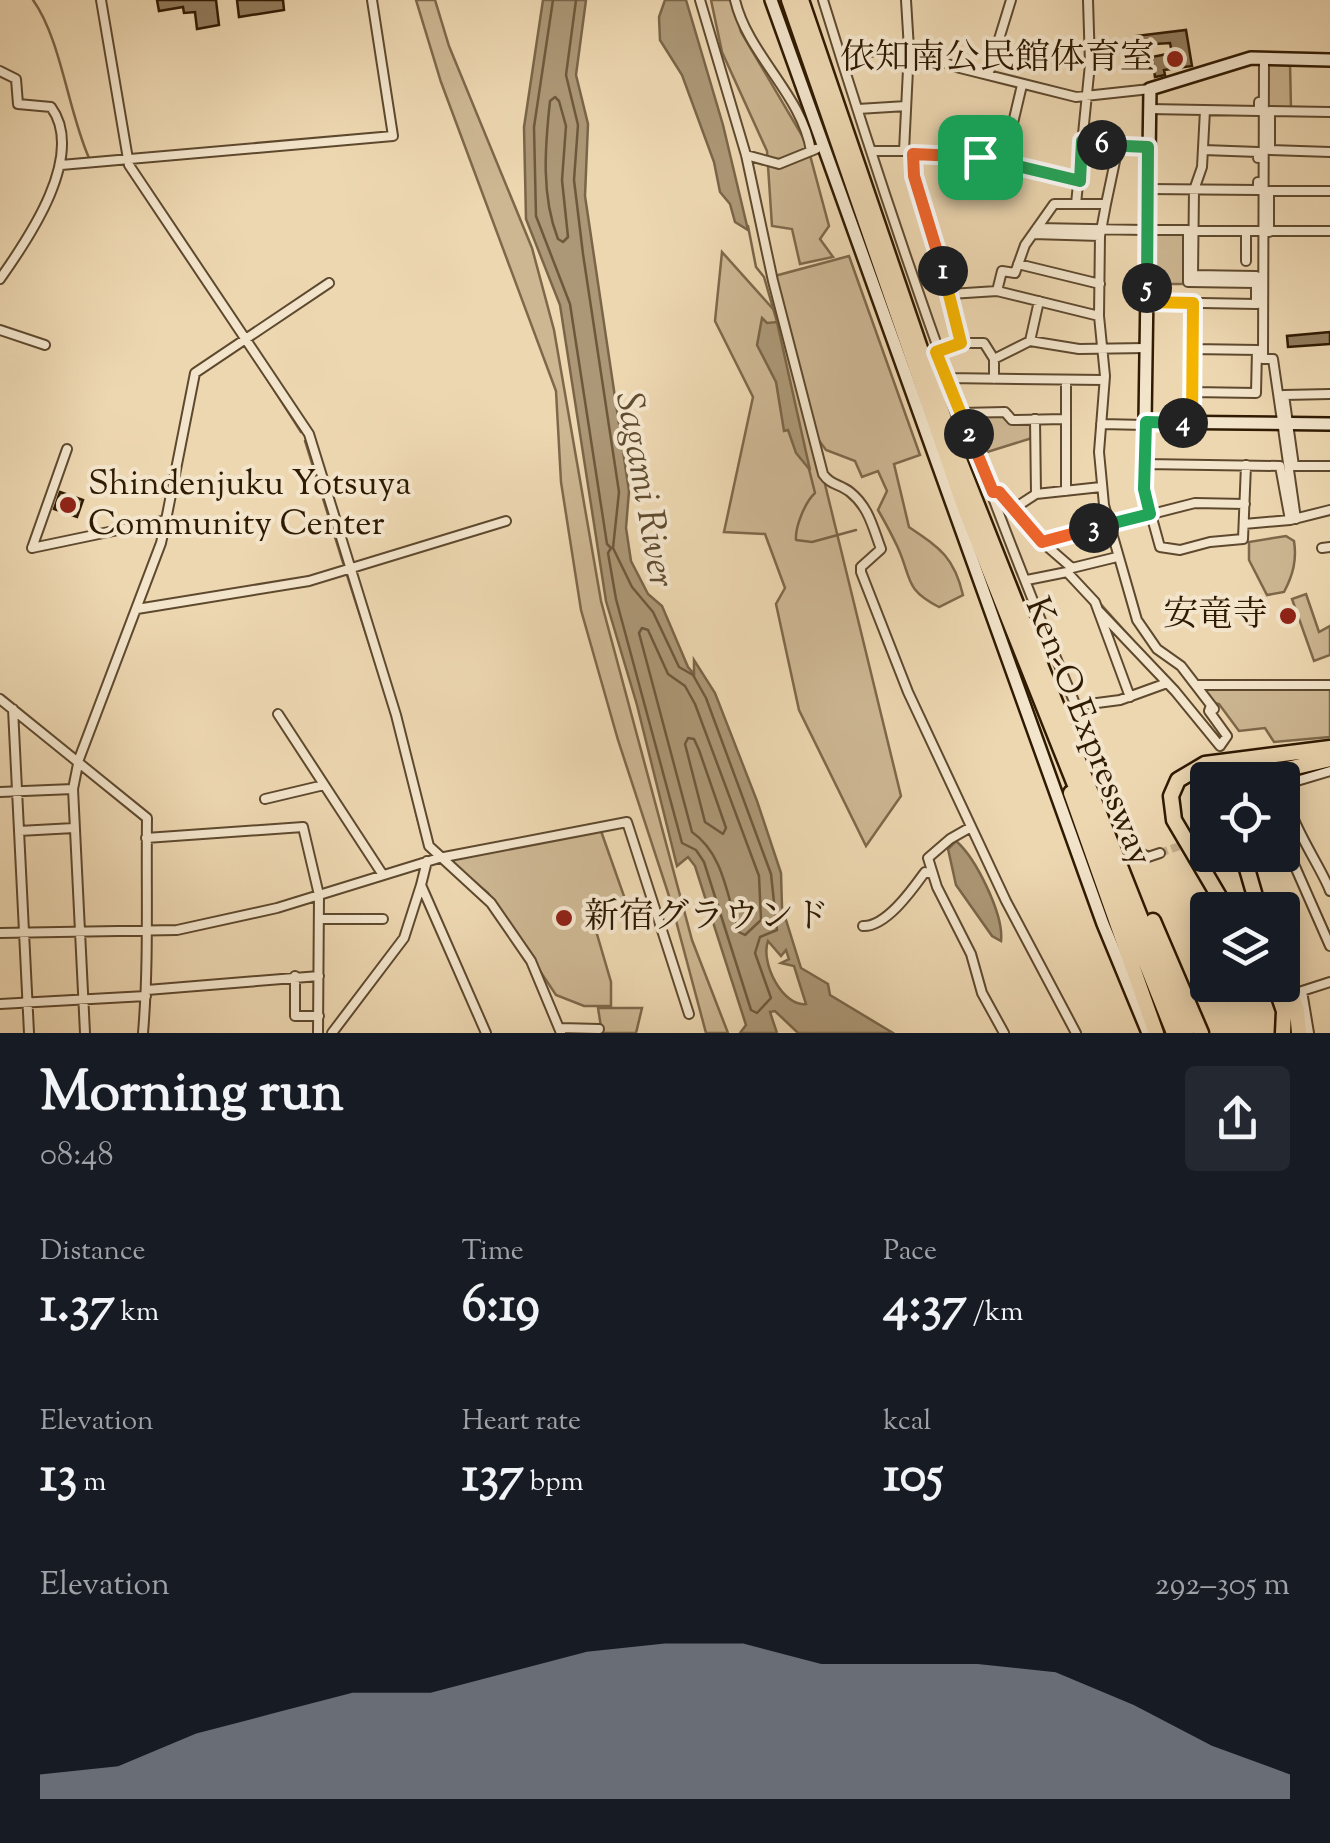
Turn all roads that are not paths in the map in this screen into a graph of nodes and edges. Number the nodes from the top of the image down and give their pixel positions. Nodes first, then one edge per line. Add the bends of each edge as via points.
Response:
1 (101, 0) edge
2 (372, 0) edge
3 (700, 0) edge
4 (736, 0) edge
5 (771, 0) edge
6 (789, 0) edge
7 (801, 0) edge
8 (824, 0) edge
9 (906, 0) edge
10 (1011, 0) edge
11 (1088, 0) edge
12 (909, 49) junction
13 (840, 54) junction
14 (1262, 58) junction
15 (1330, 60) edge
16 (0, 71) edge
17 (988, 75) junction
18 (1022, 85) junction
19 (1150, 89) junction
20 (1087, 98) junction
21 (906, 106) junction
22 (1149, 109) junction
23 (858, 110) junction
24 (1206, 110) junction
25 (1330, 112) edge
26 (1082, 141) junction
27 (824, 146) junction
28 (1148, 147) junction
29 (1118, 148) junction
30 (1204, 150) junction
31 (811, 151) junction
32 (872, 151) junction
33 (908, 152) junction
34 (1330, 152) edge
35 (746, 156) junction
36 (127, 160) junction
37 (1004, 161) junction
38 (61, 164) junction
39 (1080, 181) junction
40 (1148, 189) junction
41 (1194, 190) junction
42 (1330, 192) edge
43 (1076, 204) junction
44 (1106, 204) junction
45 (1035, 231) junction
46 (1194, 231) junction
47 (1330, 231) edge
48 (1246, 232) junction
49 (1266, 232) junction
50 (1101, 233) junction
51 (1246, 261) dead end
52 (1018, 264) junction
53 (0, 279) edge
54 (330, 283) dead end
55 (1100, 284) junction
56 (1256, 284) junction
57 (997, 291) junction
58 (950, 294) junction
59 (1039, 301) junction
60 (1147, 302) junction
61 (1193, 303) junction
62 (1261, 304) junction
63 (1099, 316) junction
64 (0, 330) edge
65 (244, 338) junction
66 (1030, 341) junction
67 (961, 343) junction
68 (45, 345) dead end
69 (1104, 348) junction
70 (1146, 348) junction
71 (1192, 349) junction
72 (1260, 350) junction
73 (936, 352) junction
74 (994, 359) junction
75 (946, 378) junction
76 (994, 379) junction
77 (1066, 380) junction
78 (1104, 380) junction
79 (1192, 392) junction
80 (1330, 394) edge
81 (960, 413) junction
82 (1065, 418) junction
83 (1035, 419) junction
84 (1145, 423) junction
85 (1192, 423) junction
86 (1101, 424) junction
87 (1284, 424) junction
88 (1330, 424) edge
89 (66, 449) dead end
90 (1145, 464) junction
91 (1246, 465) junction
92 (1330, 466) edge
93 (1101, 487) junction
94 (1066, 491) junction
95 (993, 492) junction
96 (1036, 494) junction
97 (1245, 504) junction
98 (1012, 509) junction
99 (1330, 510) edge
100 (1150, 514) junction
101 (1293, 519) junction
102 (166, 520) junction
103 (506, 521) dead end
104 (1108, 524) junction
105 (1244, 524) junction
106 (1042, 542) junction
107 (1117, 557) junction
108 (350, 569) junction
109 (1026, 580) junction
110 (137, 609) junction
111 (1099, 611) junction
112 (1014, 634) junction
113 (1167, 683) junction
114 (1196, 685) junction
115 (1330, 685) edge
116 (1130, 697) junction
117 (0, 699) edge
118 (1074, 706) junction
119 (13, 709) junction
120 (278, 714) dead end
121 (1330, 748) edge
122 (79, 759) junction
123 (1330, 759) edge
124 (1300, 766) edge
125 (1330, 771) edge
126 (324, 785) junction
127 (73, 789) junction
128 (0, 792) edge
129 (17, 792) junction
130 (265, 799) dead end
131 (1095, 799) junction
132 (971, 827) junction
133 (74, 828) junction
134 (19, 830) junction
135 (146, 838) junction
136 (1330, 852) edge
137 (1160, 854) dead end
138 (440, 858) junction
139 (1317, 858) junction
140 (427, 862) junction
141 (1297, 872) edge
142 (932, 874) junction
143 (383, 876) junction
144 (420, 885) junction
145 (1330, 891) edge
146 (1216, 892) edge
147 (319, 895) junction
148 (319, 919) junction
149 (382, 919) dead end
150 (863, 926) dead end
151 (80, 930) junction
152 (148, 930) junction
153 (24, 932) junction
154 (0, 933) edge
155 (1330, 946) edge
156 (295, 976) junction
157 (319, 976) junction
158 (1330, 982) edge
159 (147, 993) junction
160 (84, 1000) junction
161 (1283, 1002) edge
162 (1287, 1002) edge
163 (27, 1003) junction
164 (0, 1004) edge
165 (689, 1014) dead end
166 (319, 1016) junction
167 (561, 1030) edge
168 (599, 1030) dead end
169 (28, 1033) edge
170 (86, 1033) edge
171 (144, 1033) edge
172 (318, 1033) edge
173 (332, 1033) edge
174 (486, 1033) edge
175 (1004, 1033) edge
176 (1076, 1033) edge
177 (1148, 1033) edge
178 (1156, 1033) edge
179 (1174, 1033) edge
180 (1186, 1033) edge
181 (1201, 1033) edge
182 (1286, 1033) edge
183 (1299, 1033) edge
184 (1309, 1033) edge

1 - 36 street
2 - 36 street via 393,136
3 - 35 street
4 - 31 street via 744,26 803,121
5 - 27 street
6 - 112 highway, Ken-O Expressway via 924,397
7 - 131 highway, Ken-O Expressway via 958,458
8 - 13 street
9 - 12 street
10 - 17 street
11 - 20 street
12 - 13 street
12 - 17 street
12 - 21 street
13 - 23 street
14 - 15 street
14 - 19 street via 1214,66
14 - 24 street via 1259,111
14 - 49 street
16 - 38 street via 16,79 18,104 56,112
17 - 18 street
18 - 20 street
18 - 37 street
19 - 20 street
19 - 22 street
20 - 26 street
21 - 23 street
21 - 33 street
22 - 24 street
22 - 28 street
23 - 32 street
24 - 30 street
25 - 34 street via 1270,111 1270,150
26 - 29 street
26 - 39 street
27 - 31 street
27 - 177 street
28 - 29 street
28 - 40 street
29 - 44 street
30 - 41 street
30 - 41 street via 1258,152 1258,190
31 - 35 street via 780,164
32 - 33 street
32 - 73 street
33 - 37 street
33 - 58 street
35 - 132 street via 823,474 868,511 880,550 861,567 863,580
36 - 38 street
36 - 65 street
37 - 39 street
38 - 53 street
39 - 43 street
40 - 41 street
40 - 60 street
41 - 46 street
42 - 49 street via 1268,191
43 - 44 street
43 - 45 street via 1054,204
44 - 50 street
45 - 50 street
45 - 52 street
46 - 48 street
46 - 56 street via 1194,276 1256,276
47 - 49 street
48 - 49 street
48 - 51 street
49 - 62 street
50 - 55 street
50 - 56 street via 1188,230 1188,282
52 - 55 street
52 - 57 street via 1015,273 1002,271
54 - 65 street
55 - 63 street
56 - 62 street
57 - 58 street
57 - 59 street
58 - 67 street
59 - 63 street
59 - 66 street
60 - 61 street
60 - 70 street
61 - 62 street
61 - 71 street
62 - 72 street
63 - 69 street
64 - 68 street
65 - 102 street via 195,373
65 - 108 street via 309,434
66 - 69 street
66 - 74 street
67 - 73 street
67 - 74 street via 984,344
69 - 70 street
69 - 78 street
70 - 84 street
71 - 72 street
71 - 79 street
72 - 79 street via 1256,393
72 - 87 street via 1263,359 1273,359
73 - 75 street
74 - 76 street
75 - 76 street
75 - 81 street
76 - 77 street
77 - 78 street
77 - 82 street
78 - 86 street
79 - 85 street
80 - 87 street via 1285,393
81 - 83 street
81 - 95 street
82 - 83 street
82 - 94 street
83 - 96 street
84 - 85 street
84 - 86 street
84 - 90 street
85 - 87 street
86 - 93 street
87 - 88 street
87 - 92 street via 1294,466
87 - 101 street
89 - 102 street via 32,548
90 - 91 street
90 - 100 street
91 - 97 street
91 - 101 street via 1282,466
93 - 94 street
93 - 104 street
94 - 96 street
95 - 98 street
95 - 109 street
96 - 98 street
97 - 100 street via 1195,503
97 - 105 street
98 - 106 street
99 - 101 street
100 - 104 street
100 - 105 street via 1160,547 1180,550 1239,542
101 - 105 street
102 - 110 street
103 - 108 street
104 - 106 street
104 - 107 street
106 - 107 street via 1072,568
107 - 114 street via 1137,620
108 - 110 street
108 - 138 street via 429,846
109 - 111 street via 1067,572
109 - 118 street
110 - 122 street
111 - 113 street
111 - 116 street
112 - 178 highway
112 - 179 highway, Ken-O Expressway
113 - 114 street via 1220,746 1227,736
113 - 116 street
114 - 115 street
116 - 118 street
117 - 119 street
118 - 137 street via 1139,852
119 - 122 street
119 - 129 street
120 - 126 street
121 - 146 highway via 1205,764 1178,780 1171,796 1174,820
122 - 127 street
122 - 135 street via 143,811
123 - 124 highway
125 - 139 street via 1286,789 1287,805
126 - 130 street
126 - 143 street
127 - 129 street
127 - 133 street
128 - 129 street
129 - 134 street
131 - 180 highway, Ken-O Expressway
131 - 181 highway
132 - 142 street via 928,858
132 - 176 street
133 - 134 street
133 - 151 street
134 - 153 street
135 - 147 street via 303,828
135 - 152 street
136 - 139 street
138 - 140 street
138 - 165 street via 626,822
138 - 167 street via 491,903 531,961
139 - 145 street
140 - 143 street
140 - 144 street
141 - 155 street
142 - 150 street via 925,872 876,924
142 - 175 street
143 - 147 street
144 - 173 street via 407,932
144 - 174 street
147 - 148 street
147 - 152 street via 188,927
148 - 149 street
148 - 157 street
151 - 152 street
151 - 153 street
151 - 160 street
152 - 159 street
153 - 154 street
153 - 163 street
156 - 157 street
156 - 159 street
156 - 166 street via 295,1016
157 - 166 street
158 - 184 street via 1302,991
159 - 160 street
159 - 171 street
160 - 163 street
160 - 170 street
161 - 182 highway
162 - 183 highway
163 - 164 street
163 - 169 street
166 - 172 street
167 - 168 street

